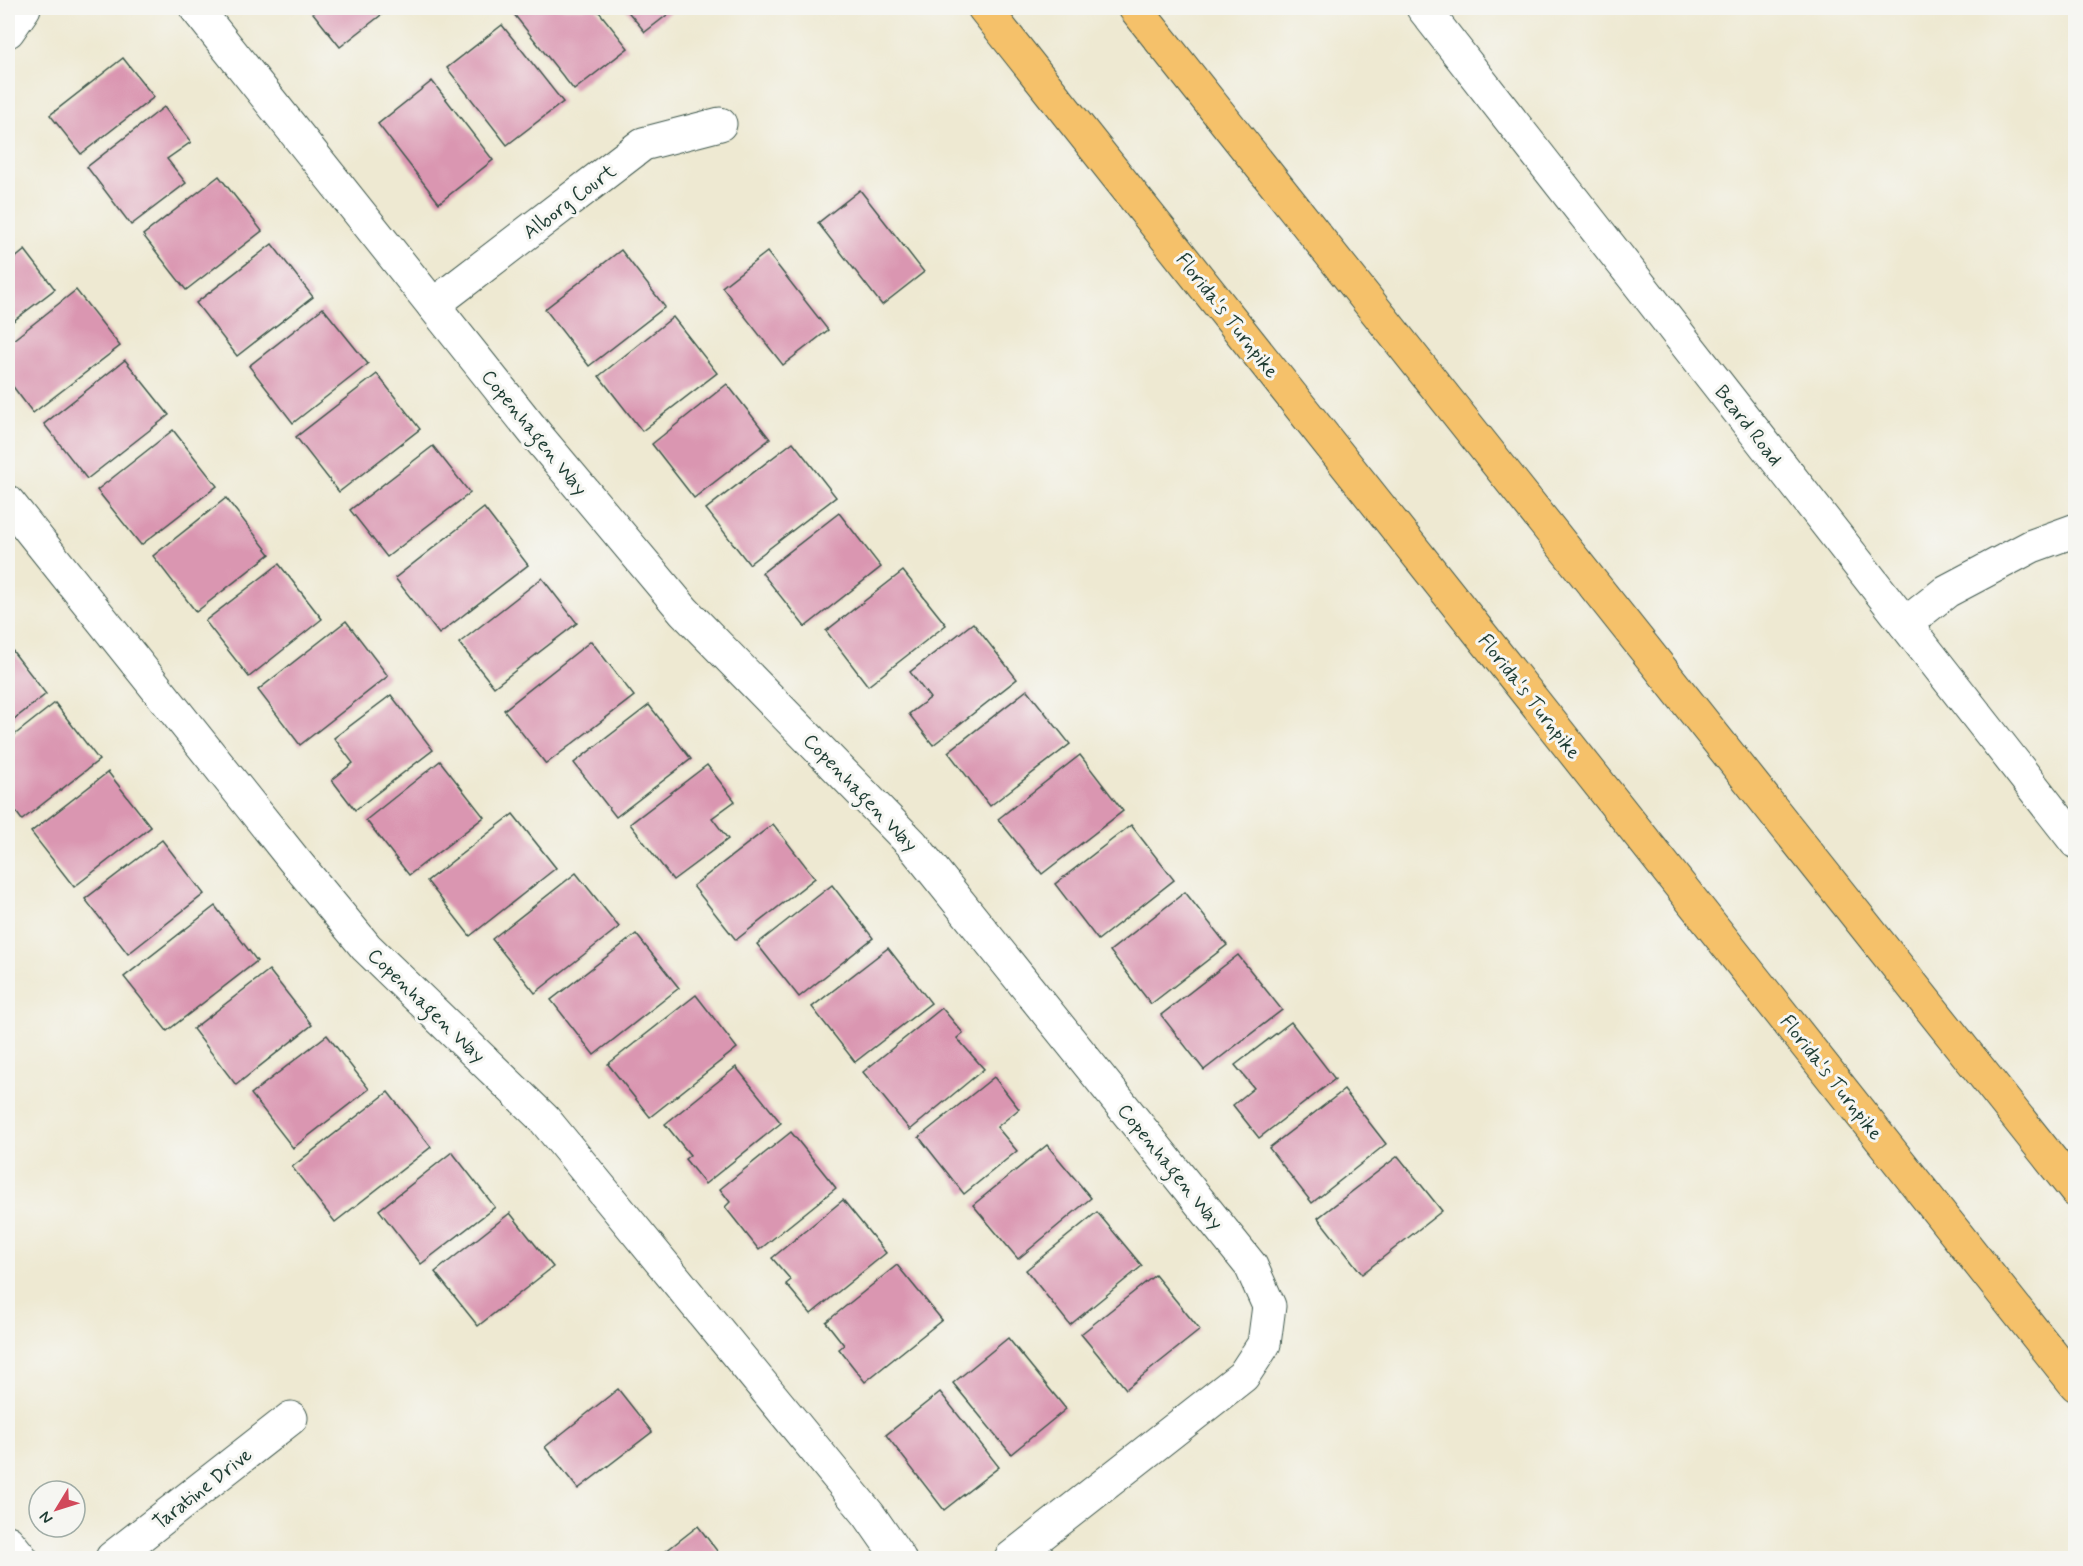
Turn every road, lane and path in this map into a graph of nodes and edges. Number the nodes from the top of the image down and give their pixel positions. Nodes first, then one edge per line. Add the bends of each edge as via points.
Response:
1 (24, 8) edge
2 (196, 8) edge
3 (984, 8) edge
4 (1135, 8) edge
5 (1423, 8) edge
6 (8, 31) edge
7 (720, 124) dead end
8 (433, 305) junction
9 (8, 502) edge
10 (2076, 530) edge
11 (1905, 624) junction
12 (2076, 842) edge
13 (2076, 1191) edge
14 (2076, 1385) edge
15 (291, 1418) dead end
16 (8, 1542) edge
17 (21, 1558) edge
18 (112, 1558) edge
19 (899, 1558) edge
20 (1011, 1558) edge

1 - 6 street
2 - 8 street, Copenhagen Way
3 - 14 highway, Florida's Turnpike
4 - 13 highway
5 - 11 street, Beard Road
7 - 8 street, Alborg Court via 643,144
8 - 20 street, Copenhagen Way via 684,610 912,843 1251,1266 1269,1306 1264,1344 1244,1376
9 - 19 street, Copenhagen Way via 294,861 366,946 544,1119 869,1515
10 - 11 street via 2032,546 1947,591
11 - 12 street, Beard Road
15 - 18 street, Taratine Drive
16 - 17 street

